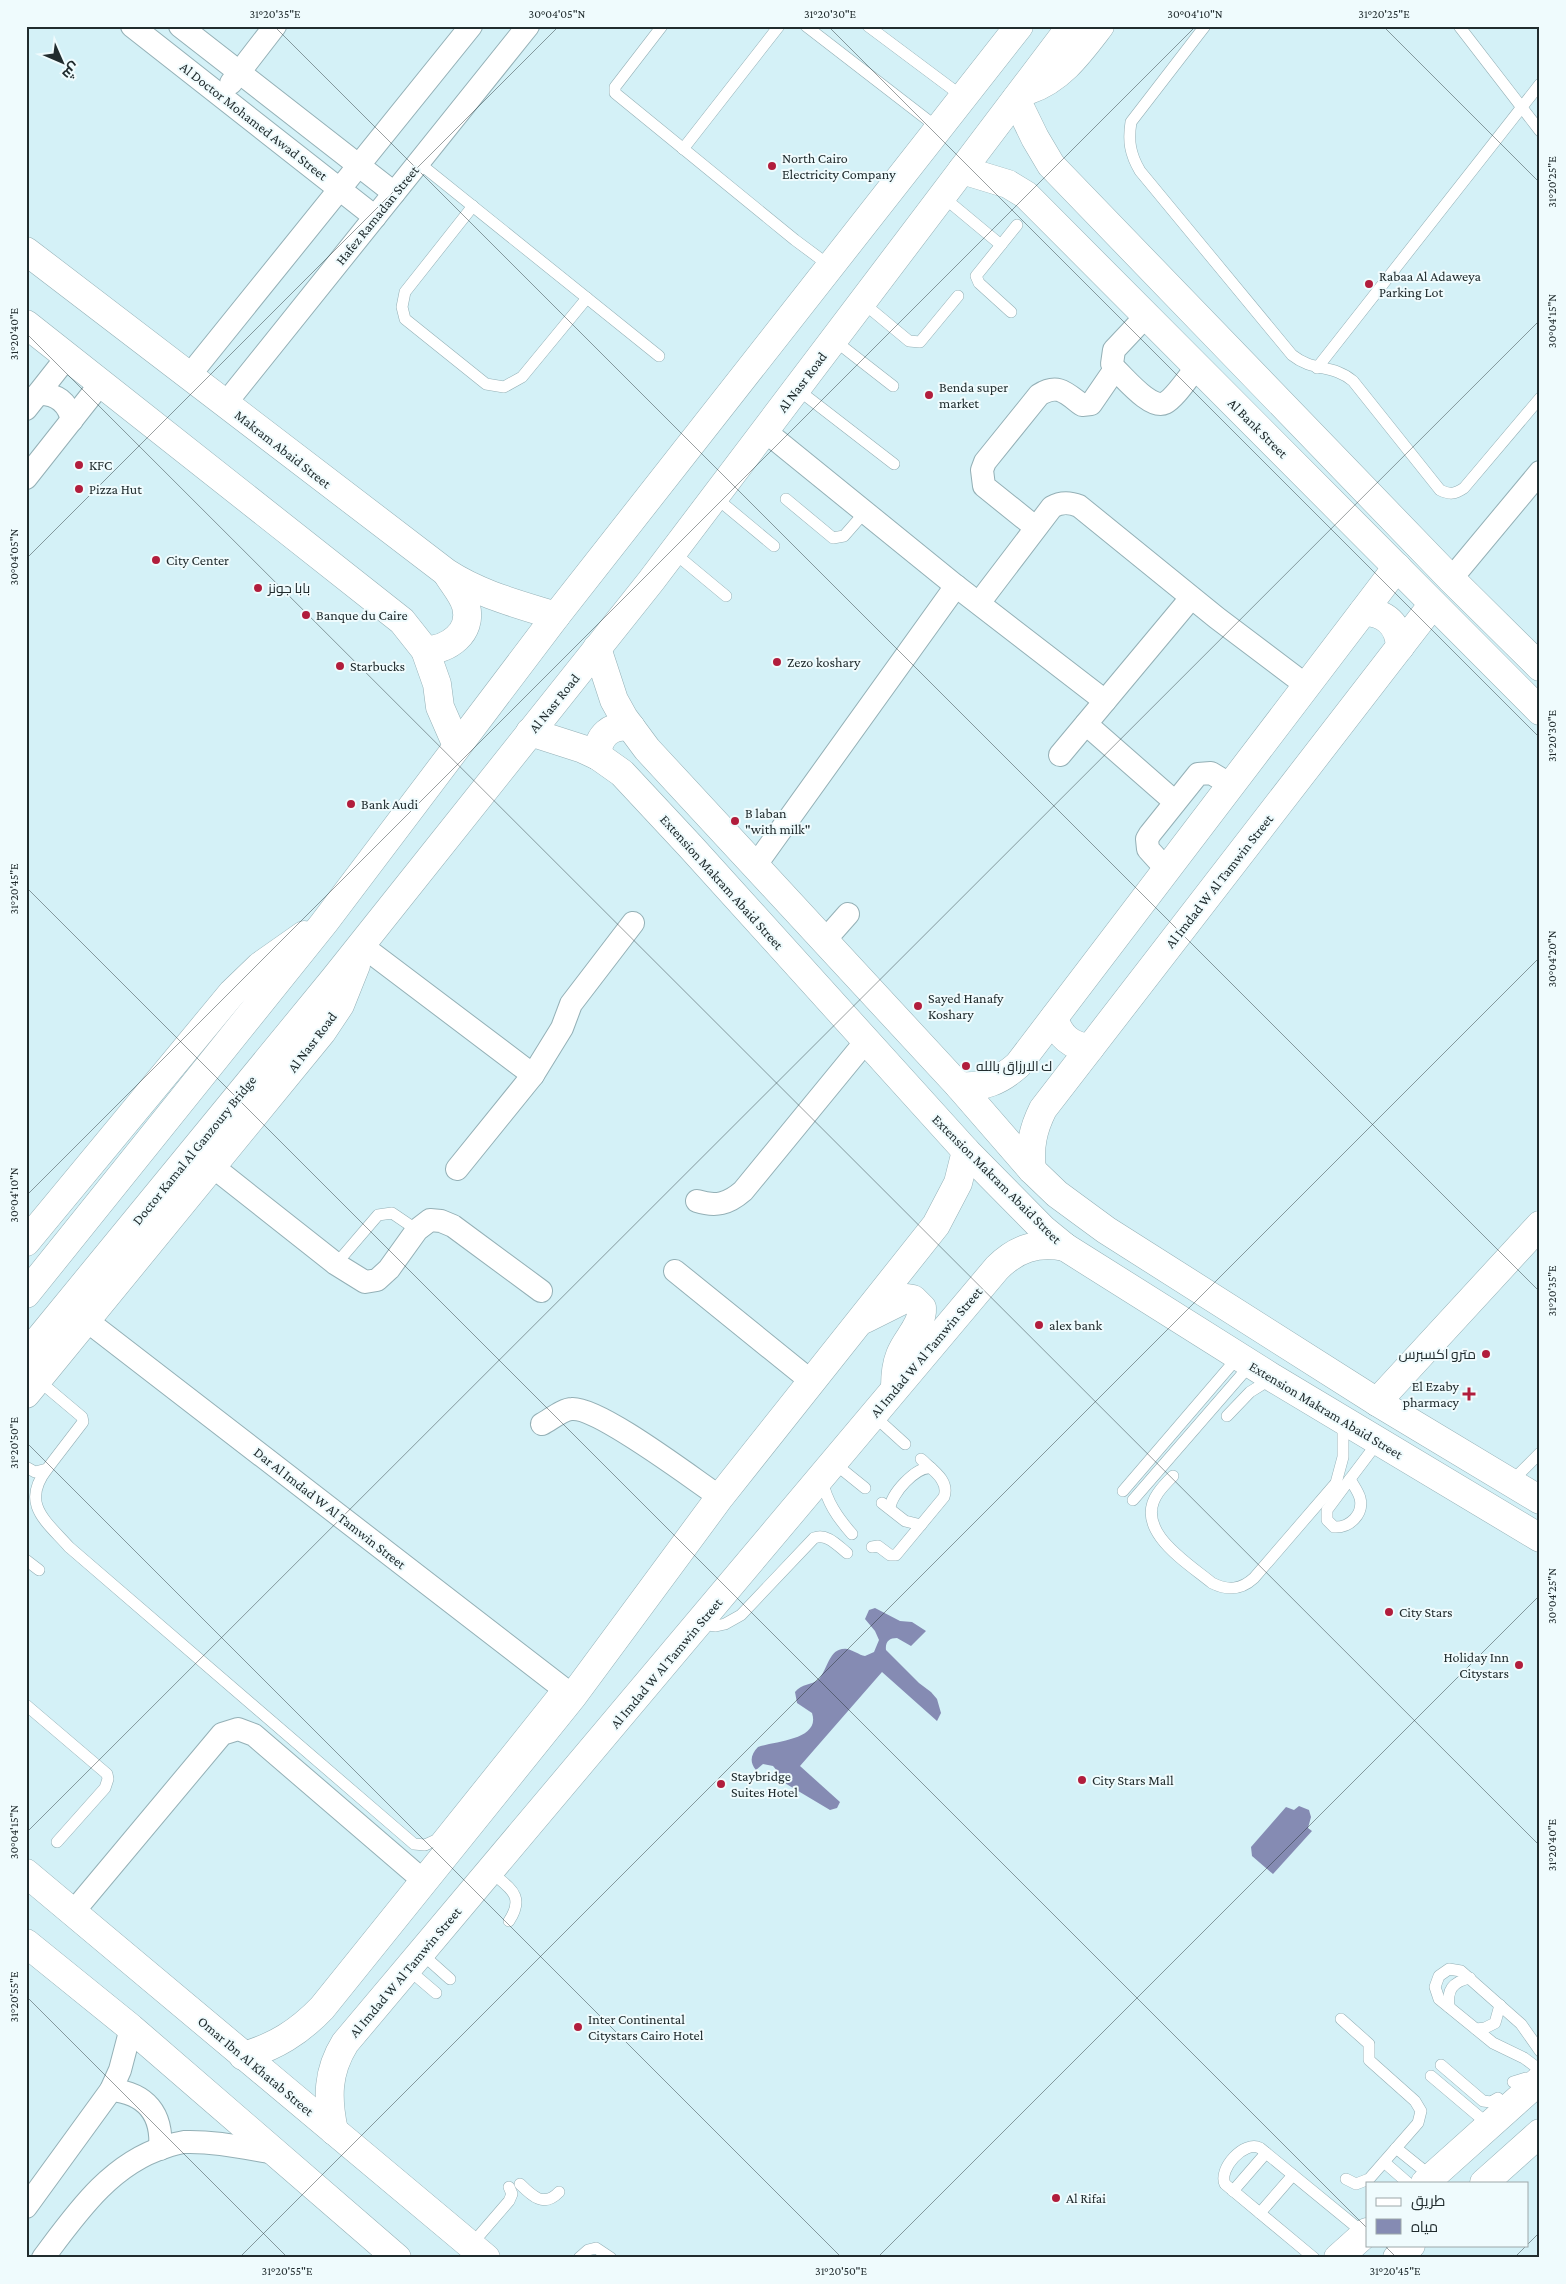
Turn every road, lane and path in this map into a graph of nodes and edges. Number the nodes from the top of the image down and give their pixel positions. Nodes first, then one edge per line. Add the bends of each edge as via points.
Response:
1 (132, 26) edge
2 (180, 26) edge
3 (275, 26) edge
4 (471, 26) edge
5 (528, 26) edge
6 (662, 26) edge
7 (780, 26) edge
8 (806, 26) edge
9 (868, 26) edge
10 (1019, 26) edge
11 (1100, 26) edge
12 (1205, 26) edge
13 (1459, 26) edge
14 (1065, 35) edge
15 (1000, 39) edge
16 (239, 72) junction
17 (1540, 84) edge
18 (221, 95) junction
19 (1019, 96) junction
20 (963, 98) junction
21 (1522, 107) junction
22 (938, 128) junction
23 (1540, 131) edge
24 (683, 149) junction
25 (419, 163) junction
26 (358, 166) junction
27 (962, 170) junction
28 (1071, 186) junction
29 (341, 188) junction
30 (394, 194) junction
31 (942, 196) junction
32 (473, 206) junction
33 (1044, 214) junction
34 (376, 216) junction
35 (1016, 225) dead end
36 (1001, 245) junction
37 (26, 251) edge
38 (830, 266) junction
39 (958, 296) dead end
40 (587, 298) junction
41 (862, 302) junction
42 (1011, 312) dead end
43 (1146, 316) junction
44 (26, 324) edge
45 (834, 340) junction
46 (659, 356) dead end
47 (67, 357) junction
48 (1197, 367) junction
49 (1318, 368) junction
50 (1115, 369) junction
51 (189, 376) junction
52 (101, 383) junction
53 (893, 386) dead end
54 (797, 389) junction
55 (1540, 398) edge
56 (32, 401) edge
57 (225, 404) junction
58 (72, 420) junction
59 (766, 431) junction
60 (894, 464) dead end
61 (1540, 472) edge
62 (26, 478) edge
63 (715, 496) junction
64 (786, 499) dead end
65 (865, 512) junction
66 (1034, 527) junction
67 (774, 546) dead end
68 (672, 552) junction
69 (1397, 567) junction
70 (447, 574) junction
71 (1451, 579) junction
72 (956, 586) junction
73 (726, 596) dead end
74 (1191, 598) junction
75 (979, 603) junction
76 (1433, 604) junction
77 (1363, 612) junction
78 (556, 616) junction
79 (1400, 647) junction
80 (597, 648) junction
81 (425, 650) junction
82 (1540, 667) edge
83 (1307, 686) junction
84 (1105, 701) junction
85 (1540, 711) edge
86 (1086, 724) junction
87 (631, 728) junction
88 (530, 732) junction
89 (457, 746) junction
90 (1060, 755) dead end
91 (598, 756) junction
92 (1231, 785) junction
93 (1175, 802) junction
94 (755, 866) junction
95 (1167, 870) junction
96 (848, 914) dead end
97 (324, 923) junction
98 (633, 923) dead end
99 (825, 940) junction
100 (361, 945) junction
101 (1054, 1018) junction
102 (866, 1041) junction
103 (1090, 1048) junction
104 (534, 1075) junction
105 (959, 1086) junction
106 (966, 1152) junction
107 (212, 1166) junction
108 (457, 1169) dead end
109 (1032, 1170) junction
110 (697, 1201) dead end
111 (1540, 1225) edge
112 (417, 1230) junction
113 (26, 1242) edge
114 (1065, 1247) junction
115 (336, 1264) junction
116 (675, 1271) dead end
117 (541, 1291) dead end
118 (26, 1294) edge
119 (86, 1320) junction
120 (856, 1324) junction
121 (26, 1355) edge
122 (1254, 1366) junction
123 (811, 1381) junction
124 (32, 1387) edge
125 (895, 1389) junction
126 (1377, 1402) junction
127 (873, 1415) junction
128 (1227, 1416) dead end
129 (1343, 1421) junction
130 (542, 1424) dead end
131 (1378, 1442) junction
132 (904, 1444) dead end
133 (1540, 1453) edge
134 (921, 1459) dead end
135 (26, 1467) edge
136 (931, 1468) junction
137 (47, 1469) junction
138 (828, 1470) junction
139 (1173, 1476) dead end
140 (1350, 1480) dead end
141 (1511, 1483) junction
142 (865, 1488) dead end
143 (1123, 1491) dead end
144 (720, 1498) junction
145 (1133, 1500) dead end
146 (1540, 1500) edge
147 (921, 1525) junction
148 (852, 1534) dead end
149 (1540, 1538) edge
150 (872, 1547) dead end
151 (847, 1553) dead end
152 (26, 1560) edge
153 (38, 1570) dead end
154 (699, 1624) junction
155 (567, 1690) junction
156 (26, 1705) edge
157 (58, 1842) dead end
158 (490, 1872) junction
159 (26, 1873) edge
160 (425, 1882) junction
161 (74, 1912) junction
162 (509, 1921) dead end
163 (26, 1943) edge
164 (415, 1962) junction
165 (1470, 1978) junction
166 (450, 1979) dead end
167 (436, 1993) dead end
168 (1500, 2005) junction
169 (322, 2008) junction
170 (1449, 2008) junction
171 (1341, 2019) dead end
172 (131, 2028) junction
173 (1476, 2029) junction
174 (354, 2032) junction
175 (1540, 2051) edge
176 (243, 2056) junction
177 (1441, 2065) dead end
178 (1431, 2076) dead end
179 (1533, 2079) edge
180 (111, 2090) junction
181 (1498, 2098) dead end
182 (1489, 2125) junction
183 (334, 2131) junction
184 (1540, 2133) edge
185 (1396, 2148) junction
186 (160, 2149) junction
187 (1266, 2153) junction
188 (275, 2154) junction
189 (1384, 2162) junction
190 (1292, 2175) junction
191 (1346, 2179) dead end
192 (1422, 2181) edge
193 (1485, 2182) edge
194 (1233, 2191) junction
195 (558, 2192) dead end
196 (26, 2207) edge
197 (1260, 2213) junction
198 (1366, 2233) edge
199 (1410, 2246) edge
200 (478, 2252) edge
201 (42, 2258) edge
202 (397, 2258) edge
203 (579, 2258) edge
204 (611, 2258) edge
205 (1314, 2258) edge
206 (1338, 2258) edge
207 (1397, 2258) edge

1 - 18 street, Al Doctor Mohamed Awad Street
2 - 16 street, Al Doctor Mohamed Awad Street
3 - 16 street
4 - 26 street
5 - 25 street, Hafez Ramadan Street
6 - 24 lane via 614,91
7 - 24 lane
8 - 22 lane
9 - 20 lane
10 - 15 main road
11 - 19 main road via 1060,72 1040,87
12 - 49 lane via 1131,122 1128,139 1132,156 1140,171 1288,351 1299,361
13 - 21 lane
14 - 19 main road, Al Nasr Road
15 - 20 main road
16 - 18 street
16 - 26 street, Al Doctor Mohamed Awad Street
17 - 21 lane
18 - 29 street, Al Doctor Mohamed Awad Street
19 - 27 main road, Al Nasr Road
19 - 28 main road via 1043,153
20 - 22 main road
21 - 23 lane
21 - 49 lane
22 - 38 main road
24 - 38 lane
25 - 30 street, Hafez Ramadan Street
25 - 32 lane
26 - 29 street
26 - 30 street, Al Doctor Mohamed Awad Street
27 - 31 main road, Al Nasr Road
27 - 33 main road, Al Bank Street via 1017,189
28 - 33 main road via 1064,184 1049,188 1042,202
28 - 71 main road
29 - 34 street, Al Doctor Mohamed Awad Street
29 - 51 street
30 - 34 street, Hafez Ramadan Street
31 - 36 lane
31 - 41 main road, Al Nasr Road
32 - 40 lane
32 - 40 lane via 406,292 402,306 406,319 486,384 504,388 522,377
33 - 43 main road, Al Bank Street
34 - 57 street, Hafez Ramadan Street
35 - 36 lane
36 - 42 lane via 978,272 977,280
37 - 51 main road, Makram Abaid Street
38 - 78 main road
39 - 41 lane via 916,343 909,341
40 - 46 lane
41 - 45 main road, Al Nasr Road
43 - 48 main road, Al Bank Street
43 - 50 street via 1114,350 1112,364
44 - 47 main road
45 - 53 lane
45 - 54 main road, Al Nasr Road
47 - 52 main road
47 - 56 street
48 - 50 street via 1167,402 1158,404 1149,401
48 - 69 main road, Al Bank Street
49 - 55 lane via 1337,371 1353,381 1440,490 1448,494 1464,488
50 - 66 street via 1091,404 1082,405 1056,389 1048,389 1039,395 985,462 982,470 984,486
51 - 57 main road, Makram Abaid Street
52 - 58 street
52 - 81 main road via 402,621
54 - 59 main road, Al Nasr Road
54 - 60 lane
56 - 58 street via 51,395 58,398 68,408
57 - 70 main road, Makram Abaid Street
58 - 62 street
59 - 63 main road, Al Nasr Road
59 - 65 street
61 - 71 street
63 - 67 lane
63 - 68 main road, Al Nasr Road
64 - 65 lane via 833,538 844,536
65 - 72 street
66 - 74 street via 1058,503 1079,506
66 - 75 street
68 - 73 lane
68 - 80 main road, Al Nasr Road
69 - 76 main road, Al Bank Street
69 - 77 main road
70 - 78 main road, Makram Abaid Street via 490,596
70 - 81 main road via 466,606 466,621 460,635 449,645
71 - 82 main road
72 - 75 street
72 - 94 street
74 - 83 street
74 - 84 street
75 - 84 street
76 - 79 main road, Al Imdad W Al Tamwin Street
76 - 85 main road, Al Bank Street
77 - 79 main road via 1380,614 1393,623
77 - 83 main road
78 - 89 main road
79 - 103 main road, Al Imdad W Al Tamwin Street
80 - 87 main road via 614,700
80 - 88 main road, Al Nasr Road
81 - 89 main road via 437,684 440,707
83 - 92 main road
84 - 86 street
86 - 90 street
86 - 93 street
87 - 91 main road via 624,726 609,730 600,742
87 - 94 main road
88 - 91 main road, Extension Makram Abaid Street via 569,743
88 - 100 main road, Al Nasr Road
89 - 97 main road
91 - 102 main road, Extension Makram Abaid Street via 622,773
92 - 93 street via 1210,773 1202,773 1194,777
92 - 95 main road
93 - 95 street via 1150,834 1147,844 1150,854
94 - 99 main road
95 - 101 main road
96 - 99 street
97 - 113 main road via 268,960 232,993
97 - 118 main road
98 - 104 street via 571,1004 562,1028
99 - 105 main road
100 - 104 street
100 - 107 main road, Al Nasr Road via 353,976 340,1005 322,1032
100 - 121 main road, Doctor Kamal Al Ganzoury Bridge
101 - 103 main road via 1066,1040
101 - 105 main road via 1010,1072 988,1084
102 - 106 main road, Extension Makram Abaid Street
102 - 110 street via 743,1192 722,1204 709,1205
103 - 109 main road, Al Imdad W Al Tamwin Street via 1037,1121 1031,1146
104 - 108 street
105 - 109 main road
106 - 114 main road, Extension Makram Abaid Street
106 - 120 main road via 958,1182 936,1225
107 - 115 street
107 - 119 main road, Al Nasr Road
109 - 126 main road via 1057,1194 1106,1230
111 - 126 main road
112 - 115 lane via 392,1213 378,1215
112 - 115 street via 376,1280 365,1282
112 - 117 street via 430,1220 453,1226
114 - 122 main road, Extension Makram Abaid Street
114 - 125 main road, Al Imdad W Al Tamwin Street via 1035,1246 1008,1258
116 - 123 street
119 - 124 main road, Al Nasr Road
119 - 155 street, Dar Al Imdad W Al Tamwin Street
120 - 123 main road
120 - 125 main road via 907,1298 914,1299 922,1308 920,1320 900,1355
122 - 128 lane via 1250,1392
122 - 129 main road, Extension Makram Abaid Street
122 - 143 lane
122 - 145 lane
123 - 144 main road
124 - 137 lane via 82,1416 83,1422
125 - 127 main road, Al Imdad W Al Tamwin Street
126 - 141 main road
127 - 132 lane
127 - 138 main road, Al Imdad W Al Tamwin Street
129 - 131 main road, Extension Makram Abaid Street
129 - 139 lane via 1343,1457 1336,1483 1254,1578 1239,1588 1212,1583 1160,1538 1154,1528 1151,1517 1157,1494
130 - 144 street via 570,1408 589,1412 621,1430
131 - 140 lane
131 - 149 main road, Extension Makram Abaid Street
133 - 141 lane
134 - 136 lane
135 - 137 lane via 35,1472
136 - 147 lane via 942,1479 946,1492
136 - 147 lane via 915,1473 886,1506 905,1521
137 - 155 lane via 36,1488 35,1506 69,1547 414,1844 425,1845 436,1840
138 - 142 lane
138 - 148 lane via 830,1504
138 - 154 main road, Al Imdad W Al Tamwin Street
141 - 146 main road
144 - 155 main road
147 - 150 lane via 896,1555 890,1555 878,1546
151 - 154 lane via 828,1538 818,1536 741,1615 716,1626
152 - 153 lane
154 - 158 main road, Al Imdad W Al Tamwin Street
155 - 160 main road
156 - 157 lane via 107,1774 105,1788
158 - 162 lane via 516,1895 517,1906
158 - 164 main road, Al Imdad W Al Tamwin Street
159 - 161 main road, Omar Ibn Al Khatab Street
160 - 161 street via 254,1735 238,1729 222,1734
160 - 169 main road
161 - 176 main road, Omar Ibn Al Khatab Street
163 - 172 main road
164 - 166 lane
164 - 167 lane
164 - 174 main road, Al Imdad W Al Tamwin Street
165 - 168 lane
165 - 170 lane via 1459,1980 1452,1986 1448,1995
165 - 170 lane via 1455,1969 1439,1976 1436,1994
168 - 173 lane via 1495,2024
168 - 175 lane via 1519,2016
169 - 174 main road via 330,2031 338,2034
169 - 176 main road via 294,2034
170 - 173 lane
171 - 185 lane via 1369,2044 1369,2060 1419,2106 1418,2123
172 - 180 street
172 - 188 main road
173 - 179 lane via 1493,2043 1524,2058
174 - 183 main road, Al Imdad W Al Tamwin Street via 337,2055 329,2082
176 - 183 main road, Omar Ibn Al Khatab Street
177 - 181 lane via 1483,2101 1491,2102
178 - 182 lane
179 - 182 main road
180 - 186 street via 132,2094 150,2107 160,2127
180 - 196 street
182 - 192 main road
183 - 200 main road, Omar Ibn Al Khatab Street
184 - 193 main road
185 - 189 lane
185 - 192 lane
186 - 188 street via 182,2142 212,2143
186 - 201 street via 123,2167 100,2188
187 - 190 lane
187 - 194 lane
187 - 194 lane via 1256,2146 1241,2150 1225,2169 1223,2180
188 - 202 main road
189 - 191 lane via 1361,2184
189 - 192 lane
190 - 197 lane
190 - 198 lane
194 - 197 lane
195 - 200 lane via 554,2197 541,2200 515,2185
197 - 205 lane
198 - 206 main road
199 - 207 main road
203 - 204 lane via 596,2248

